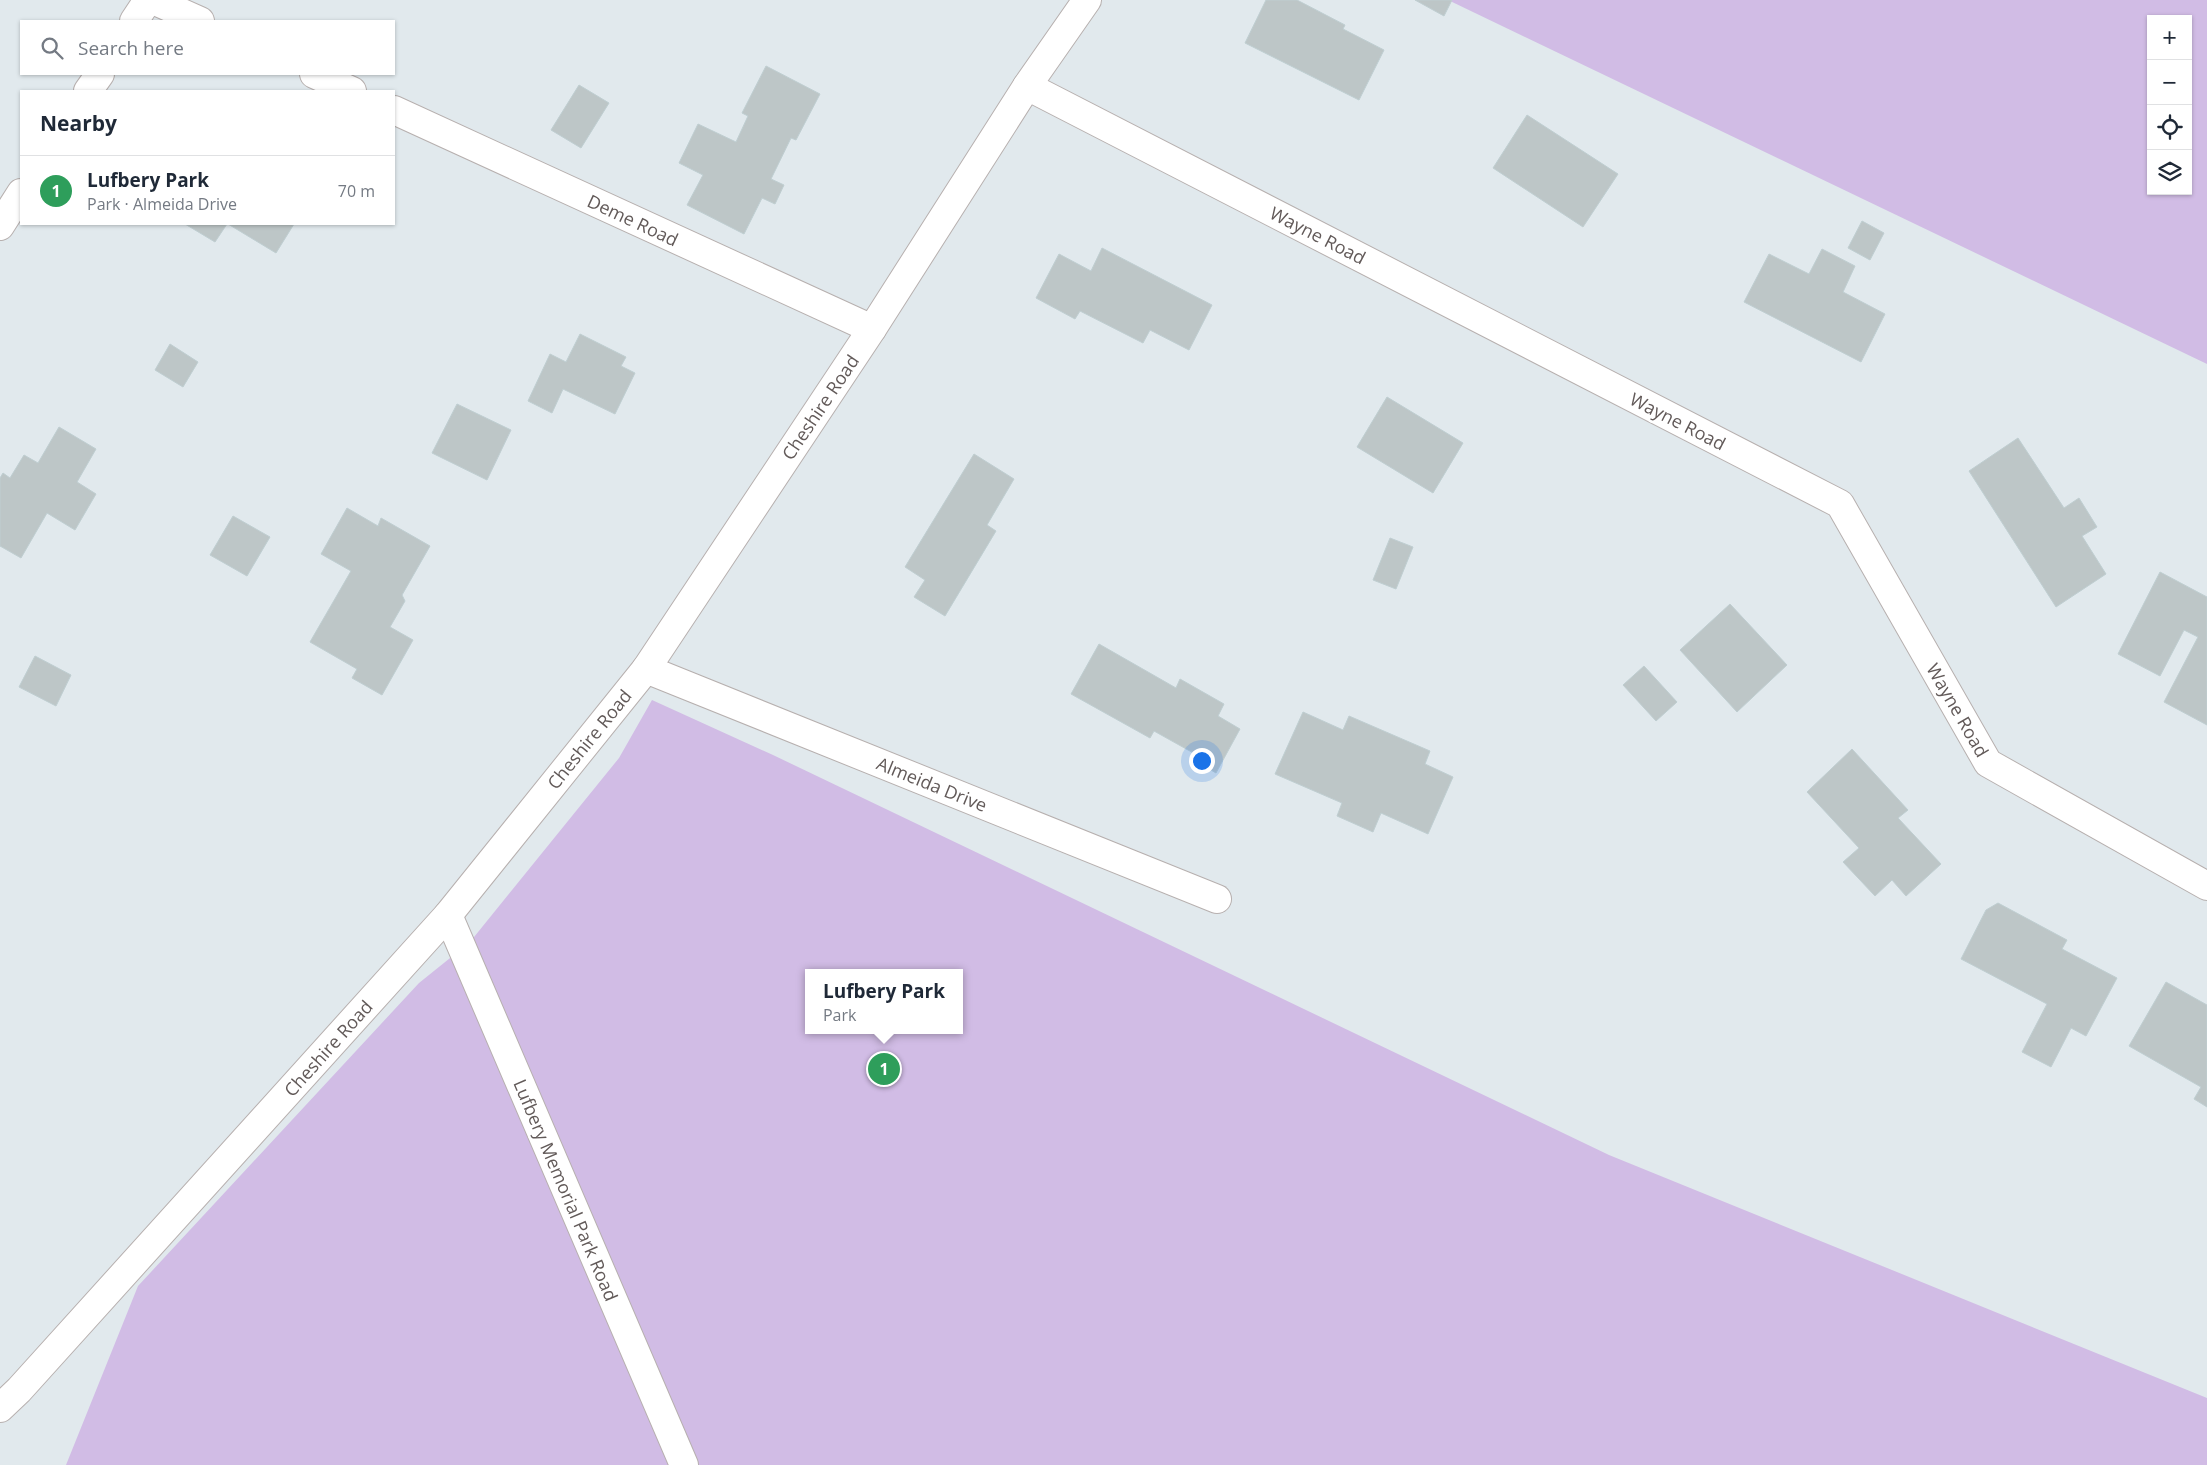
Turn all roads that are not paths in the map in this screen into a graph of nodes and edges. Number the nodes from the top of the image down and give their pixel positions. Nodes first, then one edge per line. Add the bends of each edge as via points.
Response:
1 (148, 0) edge
2 (153, 0) edge
3 (1087, 0) edge
4 (135, 20) edge
5 (198, 20) edge
6 (99, 75) edge
7 (316, 75) edge
8 (1027, 86) junction
9 (89, 90) edge
10 (350, 90) edge
11 (395, 110) edge
12 (20, 196) edge
13 (0, 226) edge
14 (872, 329) junction
15 (646, 669) junction
16 (2207, 886) edge
17 (1218, 899) dead end
18 (448, 915) junction
19 (0, 1408) edge
20 (684, 1465) edge

1 - 4 street
2 - 5 street
3 - 8 street, Cheshire Road
6 - 9 street
7 - 10 street
8 - 14 street, Cheshire Road
8 - 16 street, Wayne Road via 1840,504 1988,763
11 - 14 street, Deme Road
12 - 13 street
14 - 15 street, Cheshire Road
15 - 17 street, Almeida Drive
15 - 18 street, Cheshire Road
18 - 19 street, Cheshire Road
18 - 20 street, Lufbery Memorial Park Road

